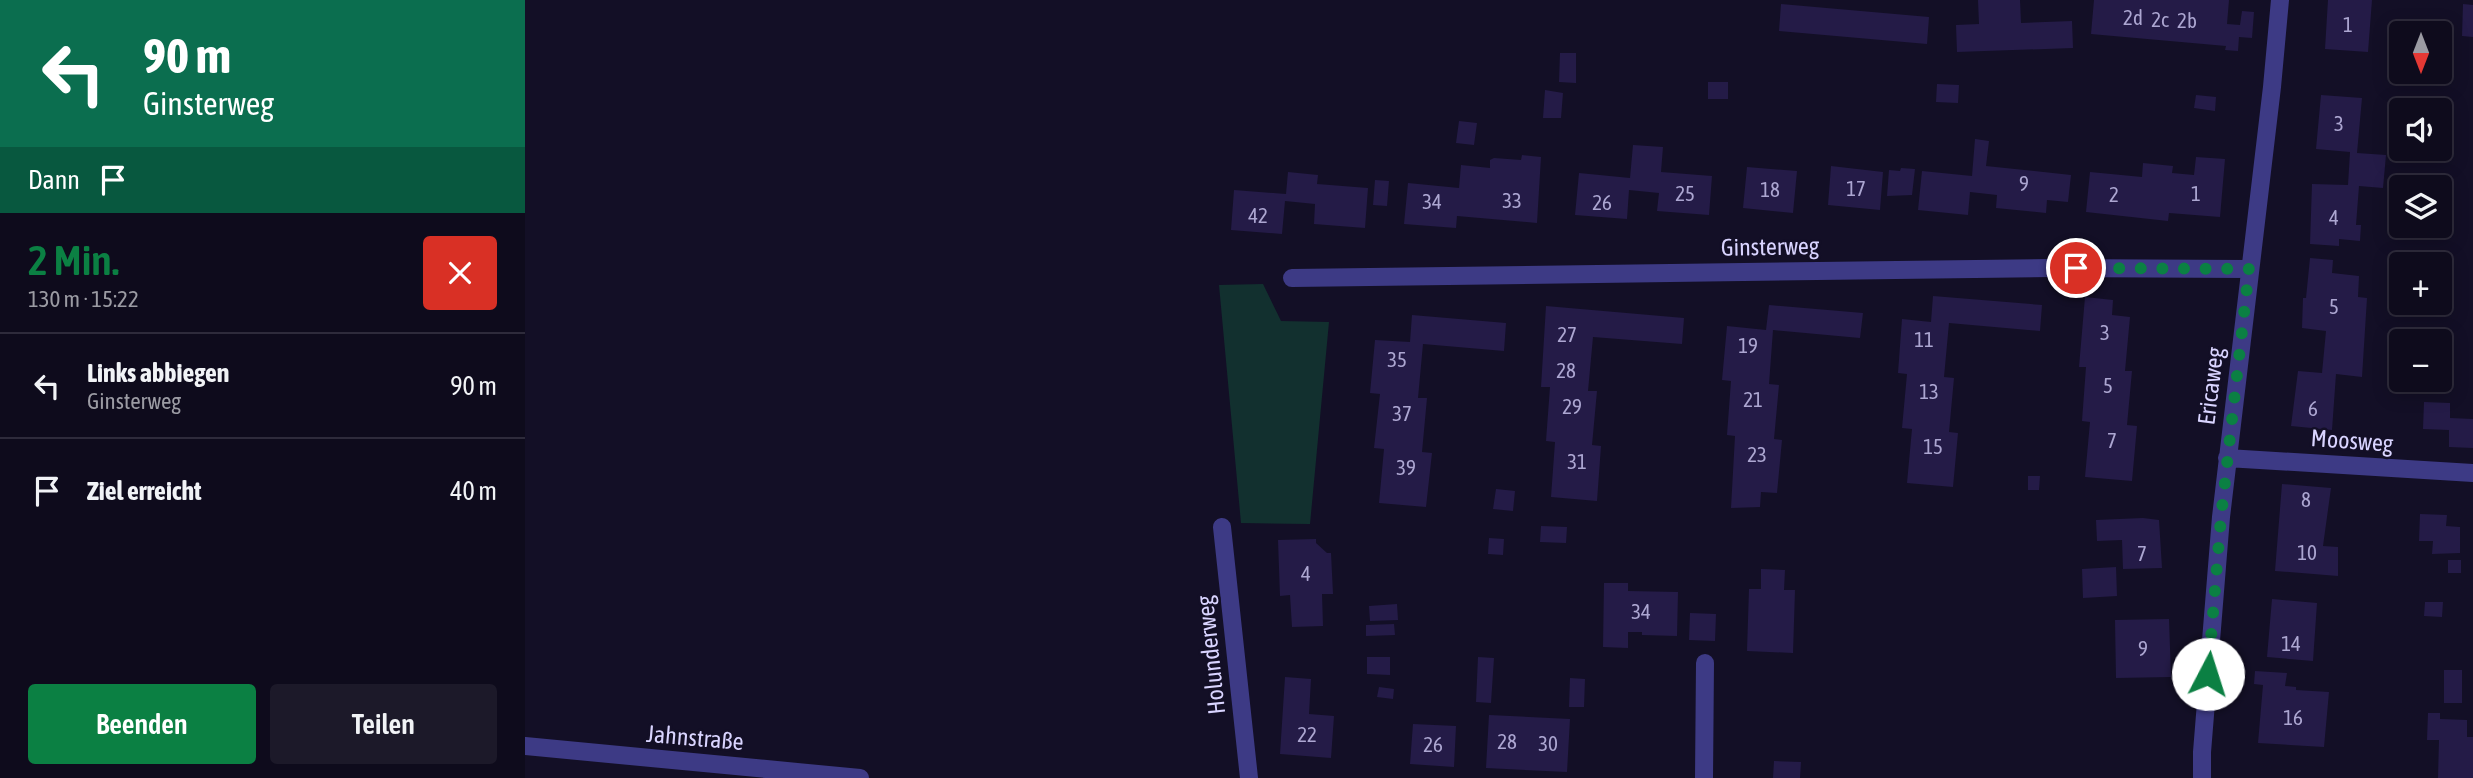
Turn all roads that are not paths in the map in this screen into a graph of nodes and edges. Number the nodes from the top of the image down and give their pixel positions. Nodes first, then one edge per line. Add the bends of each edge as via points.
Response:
1 (2280, 0) edge
2 (2249, 269) junction
3 (1292, 278) dead end
4 (2227, 458) junction
5 (2473, 473) edge
6 (1222, 527) dead end
7 (1705, 663) dead end
8 (525, 746) edge
9 (860, 778) edge
10 (1249, 778) edge
11 (1704, 778) edge
12 (2202, 778) edge

1 - 2 street, Ericaweg
2 - 3 street, Ginsterweg
2 - 4 street, Ericaweg
4 - 5 street, Moosweg
4 - 12 street, Ericaweg
6 - 10 street, Holunderweg
7 - 11 street
8 - 9 street, Jahnstraße

